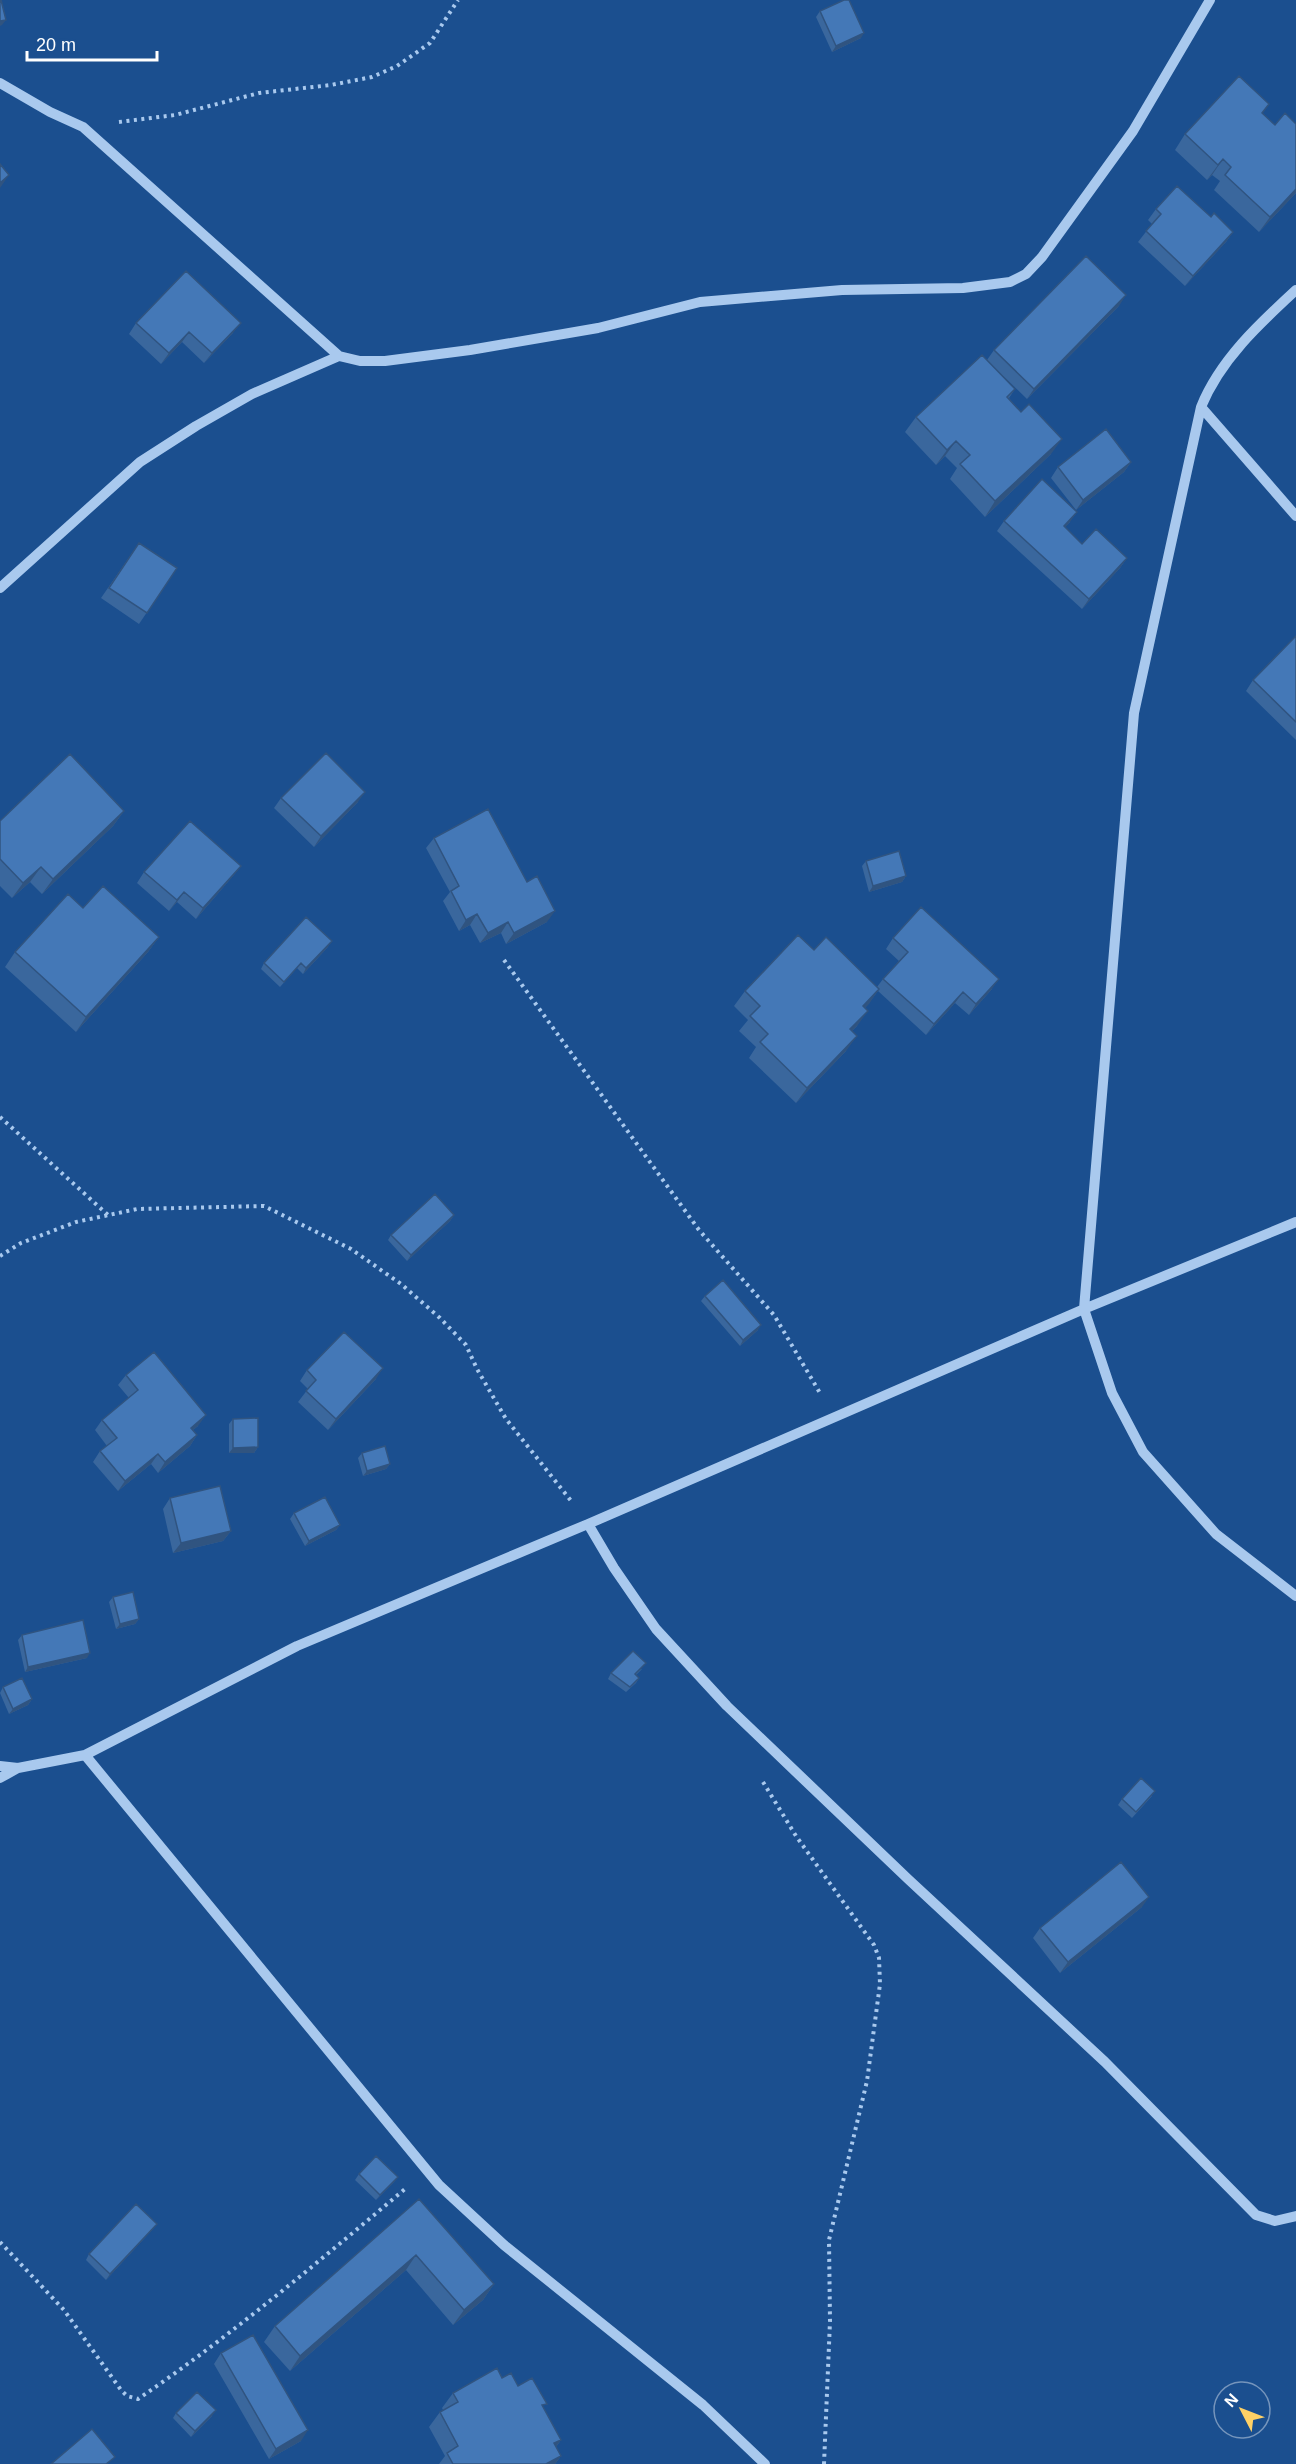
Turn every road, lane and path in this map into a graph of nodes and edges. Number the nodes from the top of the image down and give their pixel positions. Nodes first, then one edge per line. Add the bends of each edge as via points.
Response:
1 (458, 0) edge
2 (1210, 0) edge
3 (0, 83) edge
4 (83, 127) junction
5 (1296, 290) edge
6 (339, 356) junction
7 (1202, 407) junction
8 (1296, 516) edge
9 (0, 588) edge
10 (504, 960) dead end
11 (0, 1117) edge
12 (108, 1215) junction
13 (1296, 1222) edge
14 (0, 1256) edge
15 (1084, 1309) junction
16 (834, 1417) junction
17 (589, 1523) junction
18 (1296, 1596) edge
19 (85, 1755) junction
20 (0, 1766) edge
21 (18, 1768) junction
22 (0, 1778) edge
23 (762, 1781) dead end
24 (428, 2171) junction
25 (1296, 2216) edge
26 (0, 2242) edge
27 (765, 2464) edge
28 (824, 2464) edge

1 - 4 path via 430,43 397,66 372,76 259,93 175,115
2 - 6 street via 1126,141 1042,258 1026,274 1010,282 700,302 598,328 470,350 385,361
3 - 4 street
4 - 6 street
5 - 7 street via 1222,366
6 - 9 street via 252,394 141,462
7 - 8 street
7 - 15 street via 1134,713
10 - 16 path via 699,1230 774,1315
11 - 12 path
12 - 14 path via 76,1222 21,1243
12 - 17 path via 137,1209 264,1206 351,1249 401,1284 466,1345 506,1419
13 - 15 street
15 - 16 street
15 - 18 street via 1112,1393 1143,1452 1216,1534
16 - 17 street
17 - 19 street via 297,1646
17 - 25 street via 656,1629 727,1706 1105,2062 1256,2215 1275,2221
19 - 21 street
19 - 24 street
20 - 21 street
21 - 22 street
23 - 28 path via 879,1958 880,1984 867,2080 829,2240
24 - 26 path via 265,2306 138,2399 121,2390 64,2310
24 - 27 street via 504,2245 703,2405

